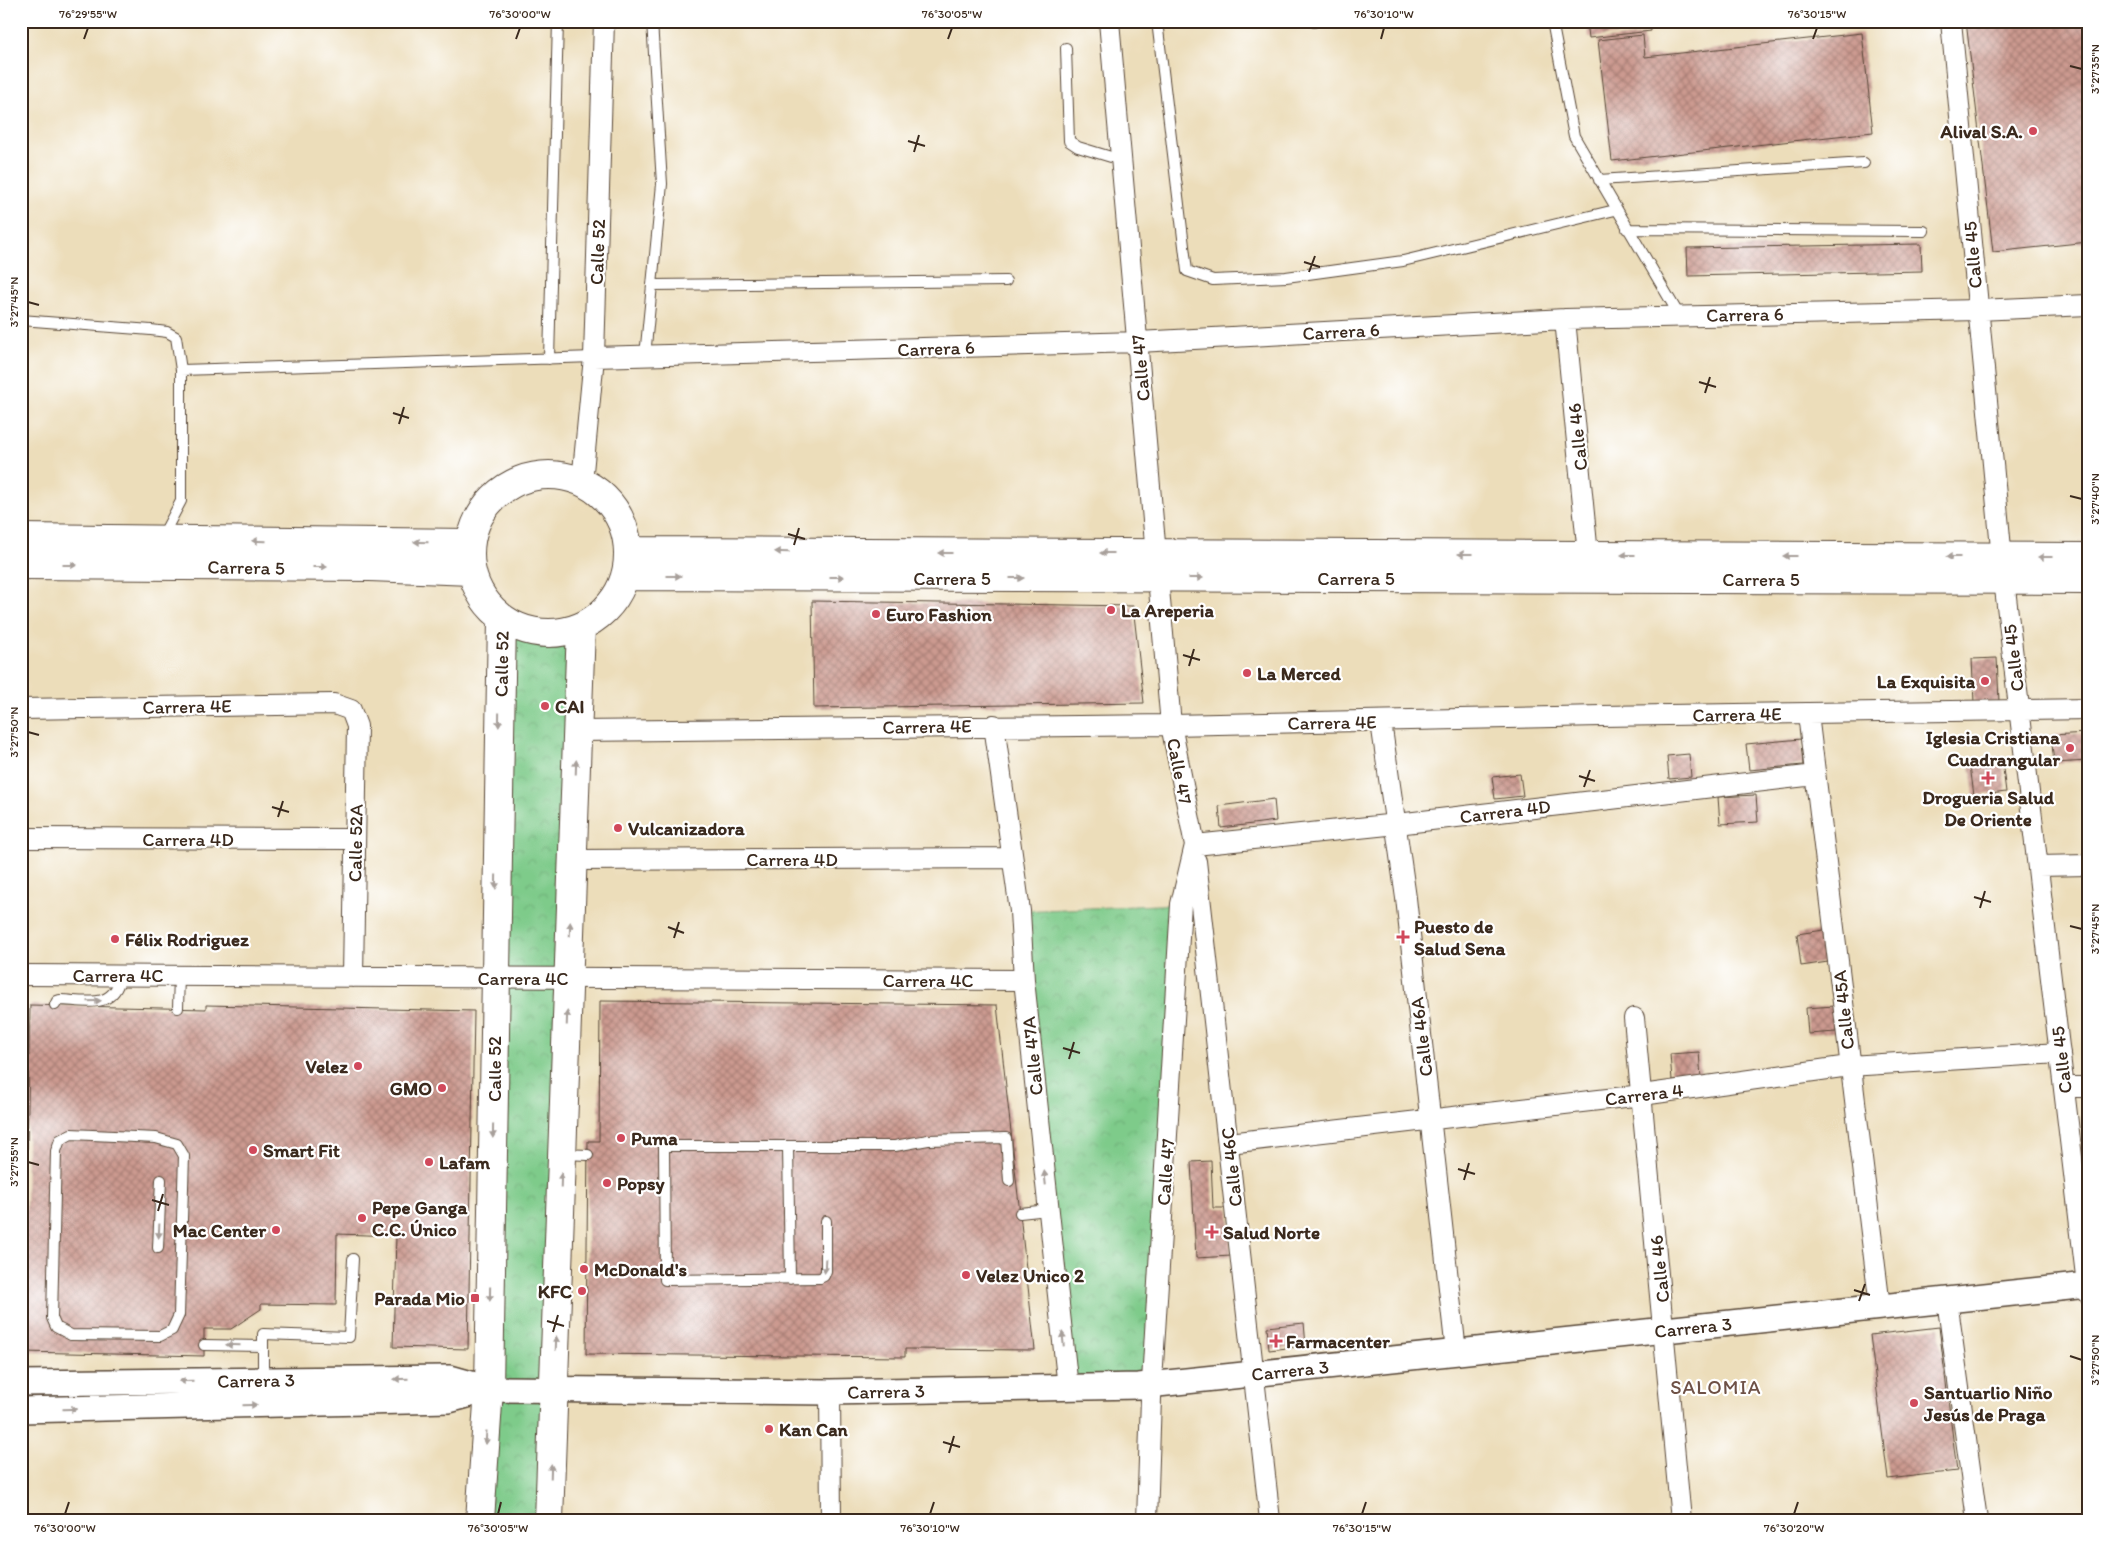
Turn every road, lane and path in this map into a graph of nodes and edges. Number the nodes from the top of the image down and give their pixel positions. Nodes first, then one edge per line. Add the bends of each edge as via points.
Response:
1 (558, 21) edge
2 (604, 21) edge
3 (652, 21) edge
4 (1109, 21) edge
5 (1157, 21) edge
6 (1552, 21) edge
7 (1951, 21) edge
8 (1066, 48) dead end
9 (1121, 160) junction
10 (1864, 163) dead end
11 (1599, 180) junction
12 (1616, 210) junction
13 (1627, 229) junction
14 (1924, 231) dead end
15 (1006, 281) dead end
16 (652, 285) junction
17 (2088, 305) edge
18 (1978, 310) junction
19 (1679, 315) junction
20 (1565, 318) junction
21 (21, 320) edge
22 (1138, 342) junction
23 (645, 356) junction
24 (594, 357) junction
25 (549, 359) junction
26 (181, 370) junction
27 (582, 482) junction
28 (21, 538) edge
29 (470, 543) junction
30 (160, 553) junction
31 (1588, 555) junction
32 (2088, 557) edge
33 (627, 564) junction
34 (21, 565) edge
35 (1157, 565) junction
36 (2002, 568) junction
37 (471, 571) junction
38 (2088, 580) edge
39 (502, 618) junction
40 (581, 627) junction
41 (21, 709) edge
42 (351, 710) joint
43 (2019, 710) junction
44 (2088, 710) edge
45 (1808, 714) junction
46 (1381, 722) junction
47 (994, 726) junction
48 (1171, 726) junction
49 (577, 731) junction
50 (1815, 775) junction
51 (1397, 824) junction
52 (21, 838) edge
53 (355, 839) junction
54 (1194, 845) junction
55 (1012, 858) junction
56 (572, 860) junction
57 (2088, 865) edge
58 (2038, 866) junction
59 (21, 975) edge
60 (121, 975) junction
61 (179, 976) junction
62 (353, 977) junction
63 (494, 977) junction
64 (568, 978) junction
65 (1024, 980) junction
66 (55, 1006) dead end
67 (178, 1008) dead end
68 (1634, 1018) dead end
69 (2060, 1053) junction
70 (1849, 1066) junction
71 (2064, 1086) junction
72 (2088, 1087) edge
73 (1642, 1095) junction
74 (1431, 1118) junction
75 (60, 1140) joint
76 (1229, 1143) junction
77 (788, 1146) junction
78 (161, 1180) dead end
79 (1009, 1181) dead end
80 (1048, 1210) junction
81 (1020, 1213) dead end
82 (826, 1221) dead end
83 (158, 1248) dead end
84 (353, 1259) dead end
85 (790, 1279) junction
86 (2087, 1288) edge
87 (1947, 1300) junction
88 (1880, 1307) junction
89 (1665, 1330) junction
90 (204, 1345) dead end
91 (263, 1346) junction
92 (1456, 1352) junction
93 (1255, 1374) junction
94 (262, 1380) junction
95 (21, 1383) edge
96 (1152, 1385) junction
97 (1068, 1388) junction
98 (489, 1389) junction
99 (554, 1391) junction
100 (830, 1392) junction
101 (21, 1410) edge
102 (480, 1520) edge
103 (549, 1520) edge
104 (831, 1520) edge
105 (1147, 1520) edge
106 (1270, 1520) edge
107 (1681, 1520) edge
108 (1977, 1520) edge

1 - 25 lane
2 - 24 street, Calle 52
3 - 16 lane via 662,184
4 - 9 street, Calle 47
5 - 12 lane via 1187,271 1213,280 1286,277 1403,261
6 - 11 lane via 1574,136
7 - 18 street, Calle 45
8 - 9 lane via 1069,140 1078,148
9 - 22 street, Calle 47
10 - 11 lane
11 - 12 lane
12 - 13 lane
13 - 14 lane
13 - 19 lane
15 - 16 lane
16 - 23 lane
17 - 18 street, Carrera 6
18 - 19 street, Carrera 6
18 - 36 street, Calle 45
19 - 20 street, Carrera 6
20 - 22 street, Carrera 6
20 - 31 street, Calle 46
21 - 26 lane via 167,332 176,337
22 - 23 street, Carrera 6
22 - 35 street, Calle 47
23 - 24 street, Carrera 6
24 - 25 lane
24 - 27 street, Calle 52
25 - 26 lane
26 - 30 lane via 181,501
27 - 29 main road via 550,475 518,481 491,500 481,512
27 - 33 main road via 597,491 614,510 626,534
28 - 30 main road, Carrera 5
29 -> 30 main road, Carrera 5
29 - 37 main road
34 -> 30 main road, Carrera 5
30 -> 37 main road, Carrera 5
31 -> 35 main road, Carrera 5
36 -> 31 main road, Carrera 5
32 -> 36 main road, Carrera 5
33 - 35 main road, Carrera 5
33 - 40 main road via 618,592 609,606
35 -> 36 main road, Carrera 5
35 - 48 street, Calle 47
36 - 38 main road, Carrera 5
36 - 43 street, Calle 45
37 - 39 main road via 488,605
39 - 40 main road via 540,633
39 -> 63 main road, Calle 52
40 - 49 main road
41 - 42 street, Carrera 4E via 334,704
42 - 53 street, Calle 52A via 357,726
43 - 44 street, Carrera 4E
43 - 45 street, Carrera 4E
43 - 58 street, Calle 45
45 - 46 street, Carrera 4E
45 - 50 street, Calle 45A
46 - 48 street, Carrera 4E
46 - 51 street, Calle 46A
47 - 48 street, Carrera 4E
47 - 49 street, Carrera 4E
47 - 55 street, Calle 47A
48 - 54 street, Calle 47
56 -> 49 main road
50 - 51 street, Carrera 4D
50 - 70 street, Calle 45A
51 - 54 street, Carrera 4D
51 - 74 street, Calle 46A
52 - 53 street, Carrera 4D
53 - 62 street, Calle 52A
54 - 76 street, Calle 46C
54 - 96 street, Calle 47 via 1181,904
55 - 56 street, Carrera 4D
55 - 65 street, Calle 47A via 1020,911
64 -> 56 main road
57 - 58 street
58 - 69 street, Calle 45
59 - 60 street, Carrera 4C
60 - 61 street, Carrera 4C
66 -> 60 lane via 60,1000 101,1002 119,987
61 - 62 street, Carrera 4C
61 - 67 lane
62 - 63 street, Carrera 4C
63 - 64 street, Carrera 4C
63 -> 98 main road, Calle 52
64 - 65 street, Carrera 4C
99 -> 64 main road via 575,1154
80 -> 65 street, Calle 47A
68 - 73 street, Calle 46
69 - 70 street, Carrera 4
69 - 71 street, Calle 45
70 - 73 street, Carrera 4
70 - 88 street, Calle 45A
71 - 72 street
71 - 86 street, Calle 45
73 - 74 street, Carrera 4
73 - 89 street, Calle 46
74 - 76 street, Carrera 4
74 - 92 street, Calle 46A
75 - 75 lane via 56,1151 53,1244 52,1318 56,1327 71,1335 160,1336 172,1330 179,1315 185,1179 184,1156 177,1144 156,1138 71,1134
76 - 93 street, Calle 46C
77 - 79 lane via 895,1146 928,1140 1006,1138
77 - 85 lane
77 - 85 lane via 664,1146 665,1280
78 -> 83 lane
80 - 81 lane
97 -> 80 street, Calle 47A
82 -> 85 lane via 824,1276
84 - 91 lane via 349,1337 263,1334
86 - 87 street, Carrera 3
87 - 88 street, Carrera 3
87 - 108 street
88 - 89 street, Carrera 3
89 - 92 street, Carrera 3
89 - 107 street, Calle 46
91 -> 90 lane
91 - 94 lane
92 - 93 street, Carrera 3
93 - 96 street, Carrera 3
93 - 106 street, Calle 46C
94 -> 95 street, Carrera 3
98 -> 94 street, Carrera 3 via 450,1378
96 - 97 street, Carrera 3
96 - 105 street, Calle 47
97 - 100 street, Carrera 3
98 - 99 street, Carrera 3
101 -> 98 street, Carrera 3 via 449,1400
98 -> 102 main road, Calle 52
99 - 100 street, Carrera 3
103 -> 99 main road
100 - 104 street

